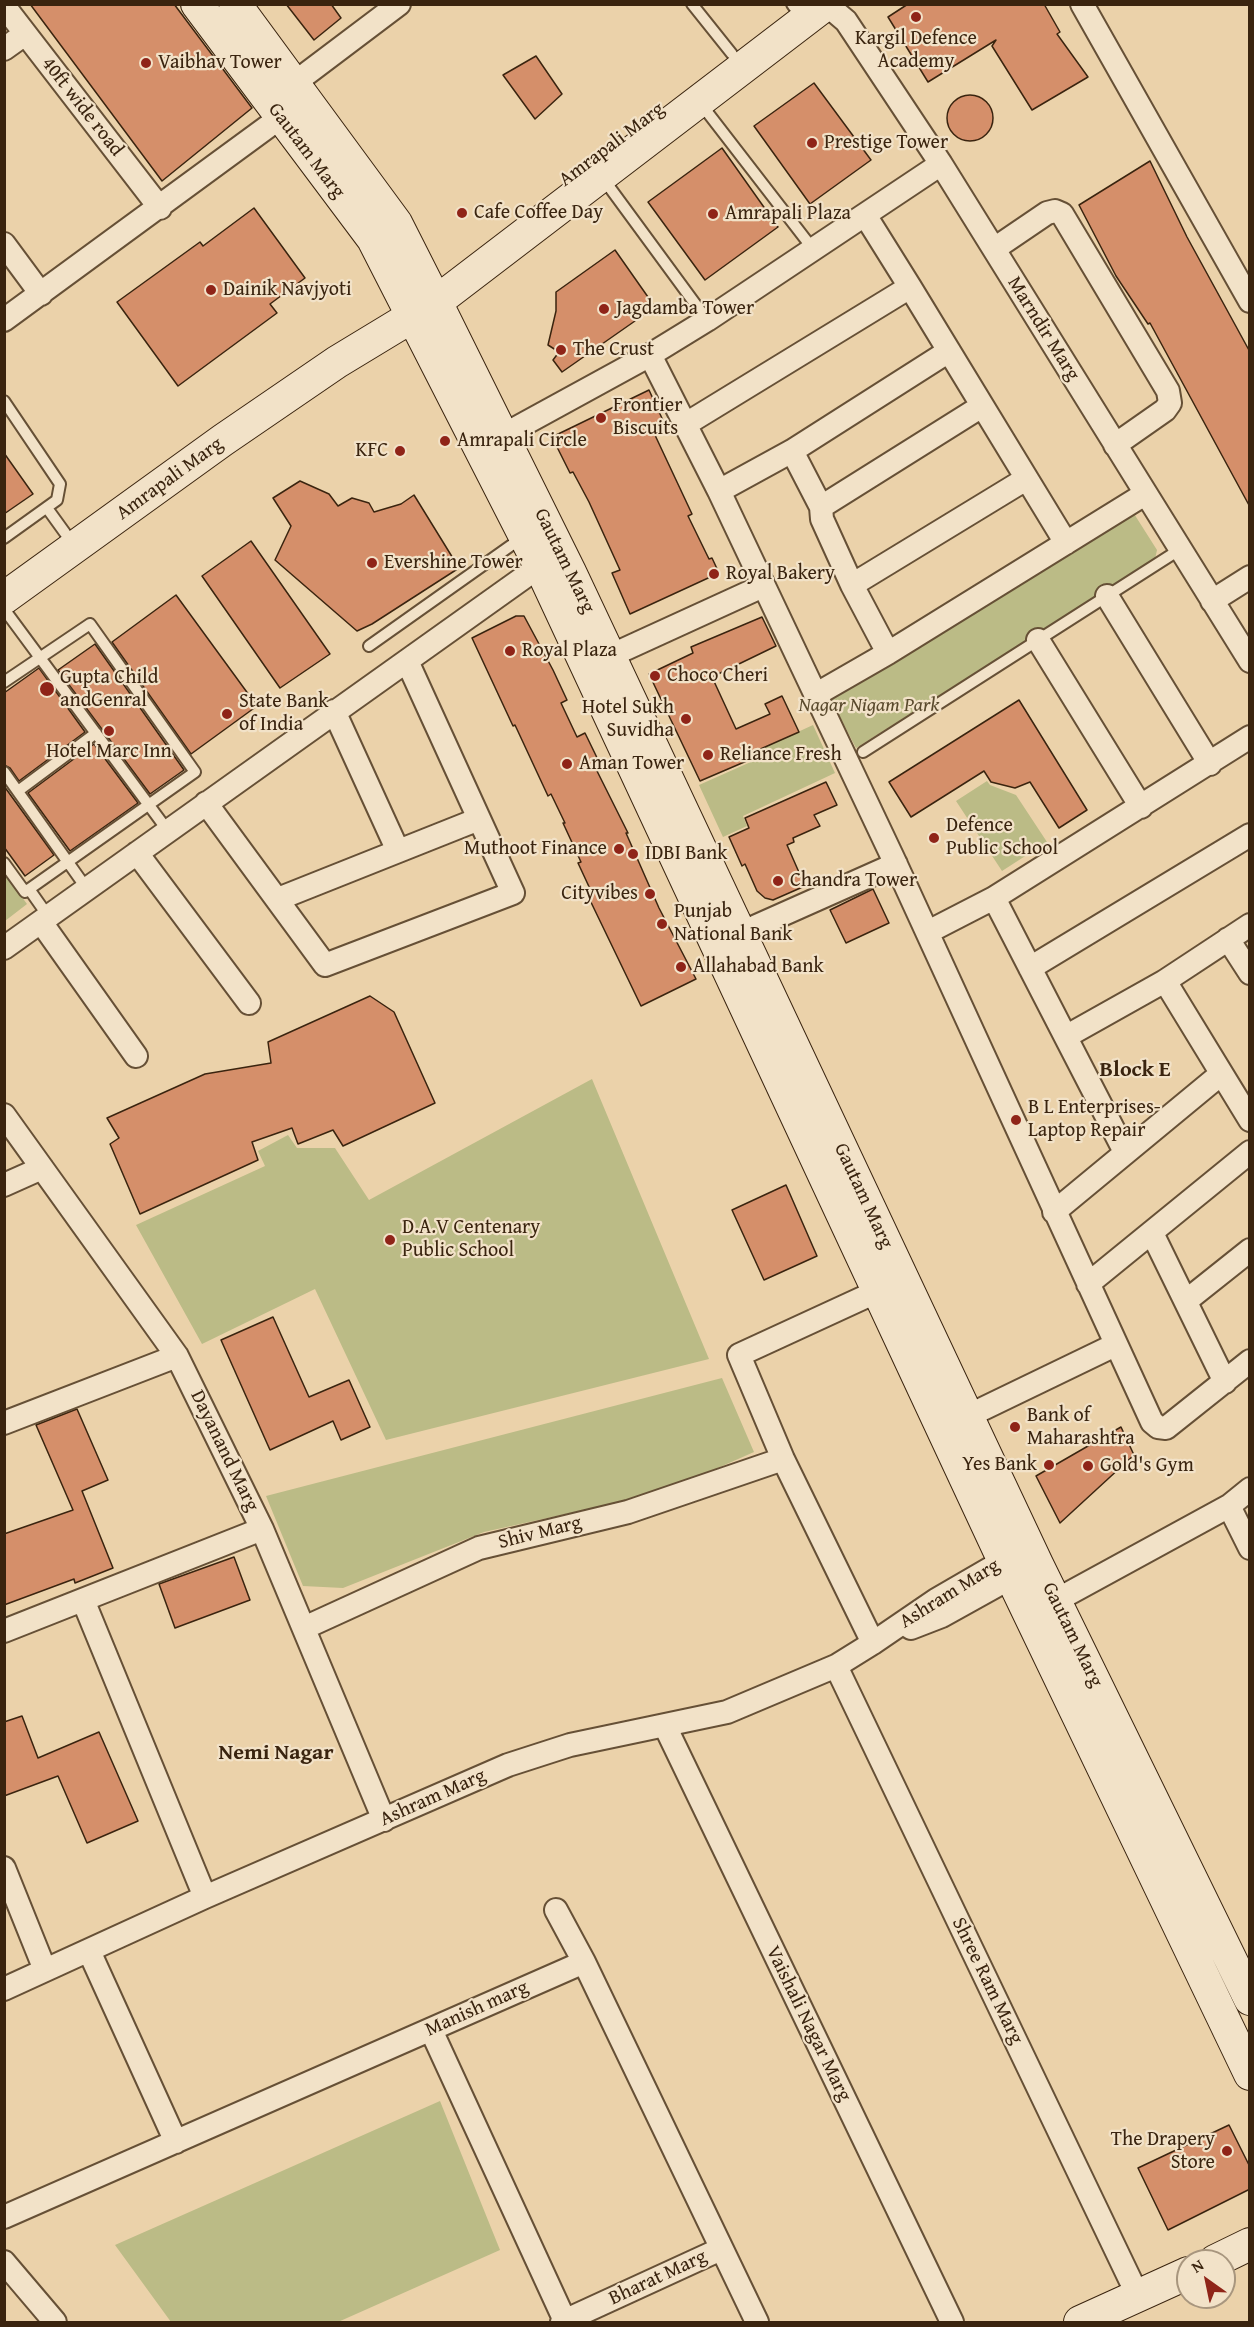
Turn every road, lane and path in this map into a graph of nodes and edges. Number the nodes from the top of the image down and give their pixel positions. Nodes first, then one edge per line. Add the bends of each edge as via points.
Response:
1 (235, 4) edge
2 (692, 4) edge
3 (826, 4) edge
4 (1082, 4) edge
5 (794, 5) edge
6 (4, 6) edge
7 (390, 7) edge
8 (201, 20) edge
9 (25, 34) junction
10 (4, 49) edge
11 (732, 54) junction
12 (293, 84) junction
13 (699, 101) junction
14 (281, 117) junction
15 (941, 164) junction
16 (602, 176) junction
17 (160, 208) junction
18 (865, 215) junction
19 (4, 244) edge
20 (813, 249) junction
21 (994, 249) junction
22 (910, 286) junction
23 (41, 294) junction
24 (1250, 301) edge
25 (420, 302) junction
26 (4, 320) edge
27 (707, 320) junction
28 (949, 351) junction
29 (650, 355) junction
30 (4, 401) edge
31 (982, 406) junction
32 (686, 424) junction
33 (502, 436) junction
34 (1115, 445) junction
35 (792, 451) junction
36 (1026, 479) junction
37 (719, 491) junction
38 (1145, 494) junction
39 (821, 507) junction
40 (47, 508) junction
41 (524, 537) junction
42 (4, 538) edge
43 (1066, 543) junction
44 (75, 547) junction
45 (1179, 550) junction
46 (540, 566) junction
47 (1250, 577) edge
48 (852, 585) junction
49 (763, 586) junction
50 (1107, 596) junction
51 (4, 598) edge
52 (1212, 601) junction
53 (4, 609) edge
54 (1038, 640) junction
55 (369, 646) dead end
56 (888, 653) junction
57 (610, 656) junction
58 (40, 658) junction
59 (407, 661) junction
60 (1250, 661) edge
61 (4, 682) edge
62 (815, 695) junction
63 (334, 711) junction
64 (96, 733) junction
65 (1250, 737) edge
66 (863, 752) dead end
67 (1210, 764) junction
68 (4, 772) edge
69 (18, 791) junction
70 (207, 803) junction
71 (149, 804) junction
72 (1141, 807) junction
73 (479, 819) junction
74 (168, 831) junction
75 (1250, 835) edge
76 (398, 852) junction
77 (137, 853) junction
78 (900, 857) junction
79 (68, 862) junction
80 (4, 863) edge
81 (87, 889) junction
82 (29, 890) junction
83 (994, 898) junction
84 (278, 899) junction
85 (45, 919) junction
86 (1250, 925) edge
87 (928, 932) junction
88 (741, 933) junction
89 (1228, 939) junction
90 (4, 948) edge
91 (1030, 968) junction
92 (1250, 973) edge
93 (1165, 981) junction
94 (249, 1003) dead end
95 (1067, 1036) junction
96 (136, 1056) dead end
97 (1221, 1074) junction
98 (4, 1115) edge
99 (1250, 1120) edge
100 (1125, 1152) junction
101 (1250, 1152) edge
102 (42, 1168) junction
103 (4, 1185) edge
104 (1054, 1212) junction
105 (1152, 1233) junction
106 (1250, 1250) edge
107 (1088, 1284) junction
108 (878, 1291) junction
109 (1186, 1301) junction
110 (1115, 1345) junction
111 (177, 1356) junction
112 (1250, 1361) edge
113 (1225, 1382) junction
114 (968, 1416) junction
115 (4, 1423) edge
116 (783, 1459) junction
117 (1250, 1489) edge
118 (1229, 1506) junction
119 (262, 1529) junction
120 (1250, 1548) edge
121 (1020, 1562) junction
122 (83, 1600) junction
123 (1055, 1601) junction
124 (304, 1628) junction
125 (4, 1631) edge
126 (873, 1643) junction
127 (836, 1666) junction
128 (665, 1726) junction
129 (384, 1820) junction
130 (4, 1868) edge
131 (205, 1897) junction
132 (556, 1910) dead end
133 (89, 1951) junction
134 (584, 1962) junction
135 (45, 1970) junction
136 (4, 1989) edge
137 (1250, 1999) edge
138 (431, 2030) junction
139 (1250, 2074) edge
140 (176, 2142) junction
141 (4, 2217) edge
142 (1250, 2244) edge
143 (721, 2249) junction
144 (1236, 2251) edge
145 (4, 2262) edge
146 (1176, 2279) edge
147 (1138, 2296) junction
148 (55, 2322) edge
149 (563, 2322) edge
150 (757, 2322) edge
151 (952, 2322) edge
152 (1080, 2322) edge

1 - 12 street, Gautam Marg
2 - 11 lane
3 - 13 street, Amrapali Marg
3 - 15 street, Marndir Marg via 846,21
4 - 24 street
5 - 11 street, Amrapali Marg
6 - 9 street, 40ft wide road
7 - 12 street
8 - 14 street, Gautam Marg
9 - 10 street
9 - 17 street, 40ft wide road
11 - 25 street, Amrapali Marg
12 - 25 street, Gautam Marg via 396,223
13 - 16 street, Amrapali Marg
13 - 20 lane
14 - 17 street
14 - 25 street, Gautam Marg
15 - 18 street
15 - 21 street, Marndir Marg
16 - 25 street, Amrapali Marg via 537,225
16 - 27 lane
17 - 23 street
18 - 20 street
18 - 22 street
19 - 23 street
20 - 27 street
21 - 34 street, Marndir Marg
21 - 34 street via 1047,213 1062,214 1168,392 1170,403 1165,410
22 - 28 street
22 - 32 street
23 - 26 street
25 - 33 street, Gautam Marg via 480,391
25 - 41 street, Gautam Marg
25 - 44 street, Amrapali Marg
27 - 29 street
28 - 31 street
28 - 35 street
29 - 32 street
29 - 33 street
30 - 40 lane via 60,484 57,500
31 - 36 street
31 - 39 street
32 - 37 street
33 - 57 street, Gautam Marg
34 - 38 street, Marndir Marg
35 - 37 street
35 - 39 street
36 - 43 street
36 - 48 street
37 - 49 street
38 - 43 street
38 - 45 street, Marndir Marg
39 - 48 street via 822,519
40 - 42 lane
40 - 44 lane
41 - 46 street, Gautam Marg
41 - 55 lane
43 - 56 street
44 - 51 street, Amrapali Marg
45 - 50 lane
45 - 52 street, Marndir Marg
46 - 59 street
46 - 108 street, Gautam Marg
47 - 52 street
48 - 56 street
49 - 57 street
49 - 62 street
50 - 54 lane
50 - 67 street
52 - 60 street, Marndir Marg
53 - 58 lane
54 - 66 lane
54 - 72 street
56 - 62 street
57 - 88 street, Gautam Marg
58 - 61 lane
58 - 64 lane
58 - 71 lane via 90,624 195,772
59 - 63 street
59 - 73 street
62 - 78 street
63 - 70 street
63 - 76 street
64 - 69 lane
64 - 71 lane
65 - 67 street
67 - 72 street
68 - 69 lane
69 - 79 lane
70 - 74 street
70 - 84 street
71 - 74 lane
71 - 79 lane
72 - 83 street
73 - 76 street
73 - 84 street via 513,893 325,966
74 - 77 street
75 - 91 street
76 - 84 street
77 - 81 street
77 - 94 street
78 - 87 street
78 - 88 street
79 - 81 lane
79 - 82 lane
80 - 82 lane via 25,892
81 - 85 street
82 - 85 lane
83 - 87 street
83 - 91 street
85 - 90 street
85 - 96 street
86 - 89 street
87 - 104 street
88 - 114 street, Gautam Marg
89 - 92 street
89 - 93 street
91 - 95 street
93 - 95 street
93 - 97 street
95 - 100 street
97 - 99 street
97 - 100 street
98 - 102 street, Dayanand Marg
100 - 104 street
101 - 105 street
102 - 103 street
102 - 111 street, Dayanand Marg
104 - 107 street
105 - 107 street
105 - 109 street
106 - 109 street
107 - 110 street
108 - 116 street via 739,1355
108 - 121 street, Gautam Marg
109 - 113 street
110 - 113 street via 1158,1428 1166,1428
110 - 114 street
111 - 115 street
111 - 119 street, Dayanand Marg
112 - 113 street
114 - 121 street, Gautam Marg
116 - 124 street, Shiv Marg via 628,1512 479,1548
116 - 126 street
117 - 118 street
118 - 120 street
118 - 123 street
119 - 122 street
119 - 124 street, Dayanand Marg
121 - 123 street, Gautam Marg
121 - 126 street, Ashram Marg via 942,1616
121 - 139 street, Gautam Marg
122 - 125 street
122 - 131 street
123 - 137 street, Gautam Marg
124 - 129 street, Dayanand Marg
126 - 127 street, Ashram Marg
127 - 128 street, Ashram Marg via 727,1712
127 - 147 street, Shree Ram Marg
128 - 129 street, Ashram Marg via 570,1745 508,1765
128 - 151 street, Vaishali Nagar Marg
129 - 131 street, Ashram Marg
130 - 135 street
131 - 133 street, Ashram Marg
132 - 134 street
133 - 135 street, Ashram Marg
133 - 140 street
134 - 138 street, Manish marg
134 - 143 street
135 - 136 street, Ashram Marg
138 - 140 street, Manish marg
138 - 149 street
140 - 141 street, Manish marg
142 - 144 street
143 - 149 street, Bharat Marg
143 - 150 street
145 - 148 street
146 - 147 street
147 - 152 street

